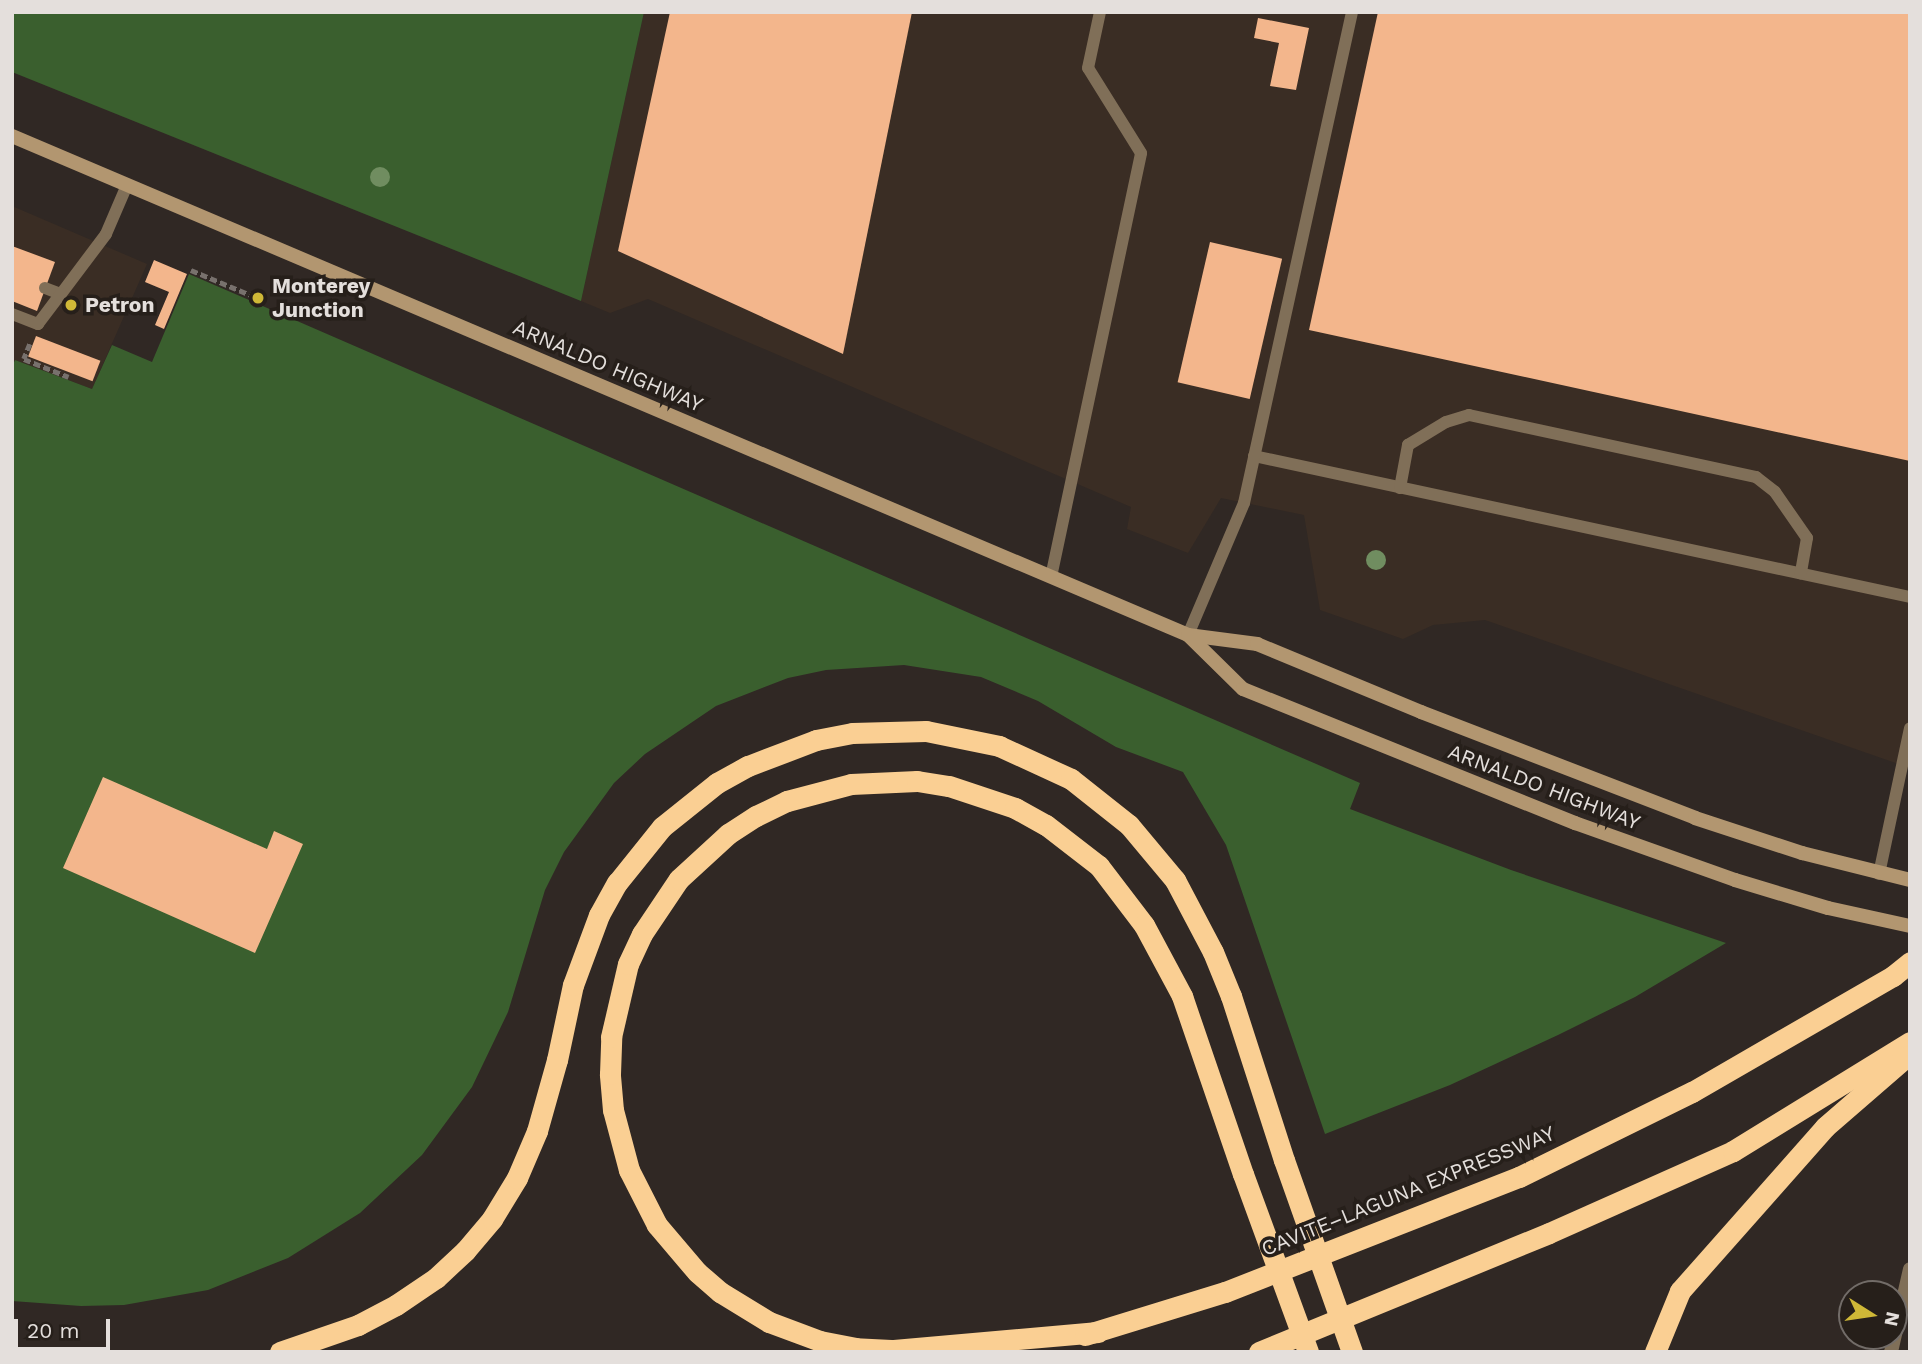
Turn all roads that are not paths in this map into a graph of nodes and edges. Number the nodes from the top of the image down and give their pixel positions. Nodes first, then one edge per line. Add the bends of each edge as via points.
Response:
1 (1100, 12) edge
2 (1352, 12) edge
3 (12, 136) edge
4 (127, 185) junction
5 (46, 288) dead end
6 (61, 294) junction
7 (12, 314) edge
8 (1254, 456) junction
9 (1400, 488) junction
10 (1801, 573) junction
11 (1051, 577) junction
12 (1910, 597) edge
13 (1188, 635) junction
14 (1910, 728) edge
15 (1879, 874) junction
16 (1910, 880) edge
17 (1910, 926) edge
18 (1910, 962) edge
19 (1910, 1042) edge
20 (1910, 1054) edge
21 (1910, 1269) edge
22 (1098, 1332) junction
23 (280, 1352) edge
24 (1011, 1352) edge
25 (1259, 1352) edge
26 (1308, 1352) edge
27 (1352, 1352) edge
28 (1655, 1352) edge
29 (1891, 1352) edge

1 - 11 lane via 1088,68 1140,153
2 - 8 lane
3 - 4 main road, ARNALDO HIGHWAY
4 - 6 lane via 106,234
4 - 11 main road, ARNALDO HIGHWAY
5 - 6 lane
6 - 7 lane via 38,324
8 - 9 lane
8 - 13 lane via 1244,503
9 - 10 lane
9 - 10 lane via 1408,445 1446,422 1469,415 1756,477 1775,492 1807,538
10 - 12 lane
11 - 13 main road, ARNALDO HIGHWAY
13 - 15 main road, ARNALDO HIGHWAY via 1257,643 1695,818
13 - 17 main road, ARNALDO HIGHWAY via 1243,689 1653,852 1788,896
14 - 15 lane
15 - 16 main road, ARNALDO HIGHWAY
18 - 22 highway, CAVITE–LAGUNA EXPRESSWAY via 1692,1091 1519,1177 1226,1292
19 - 25 highway via 1733,1151 1549,1233
20 - 28 highway via 1825,1126 1680,1292
21 - 29 street
22 - 24 highway, CAVITE–LAGUNA EXPRESSWAY
22 - 26 highway, bridge via 891,1350 820,1341 769,1322 720,1292 696,1272 657,1225 629,1170 613,1110 611,1037 617,1000 628,964 659,906 679,879 728,834 787,801 851,784 928,783 1016,808 1098,866 1143,925 1182,996
23 - 27 highway, bridge via 358,1325 396,1305 436,1278 492,1219 517,1178 537,1131 573,985 599,915 617,883 662,827 717,783 816,740 852,733 926,731 999,746 1071,779 1129,825 1175,880 1231,996

